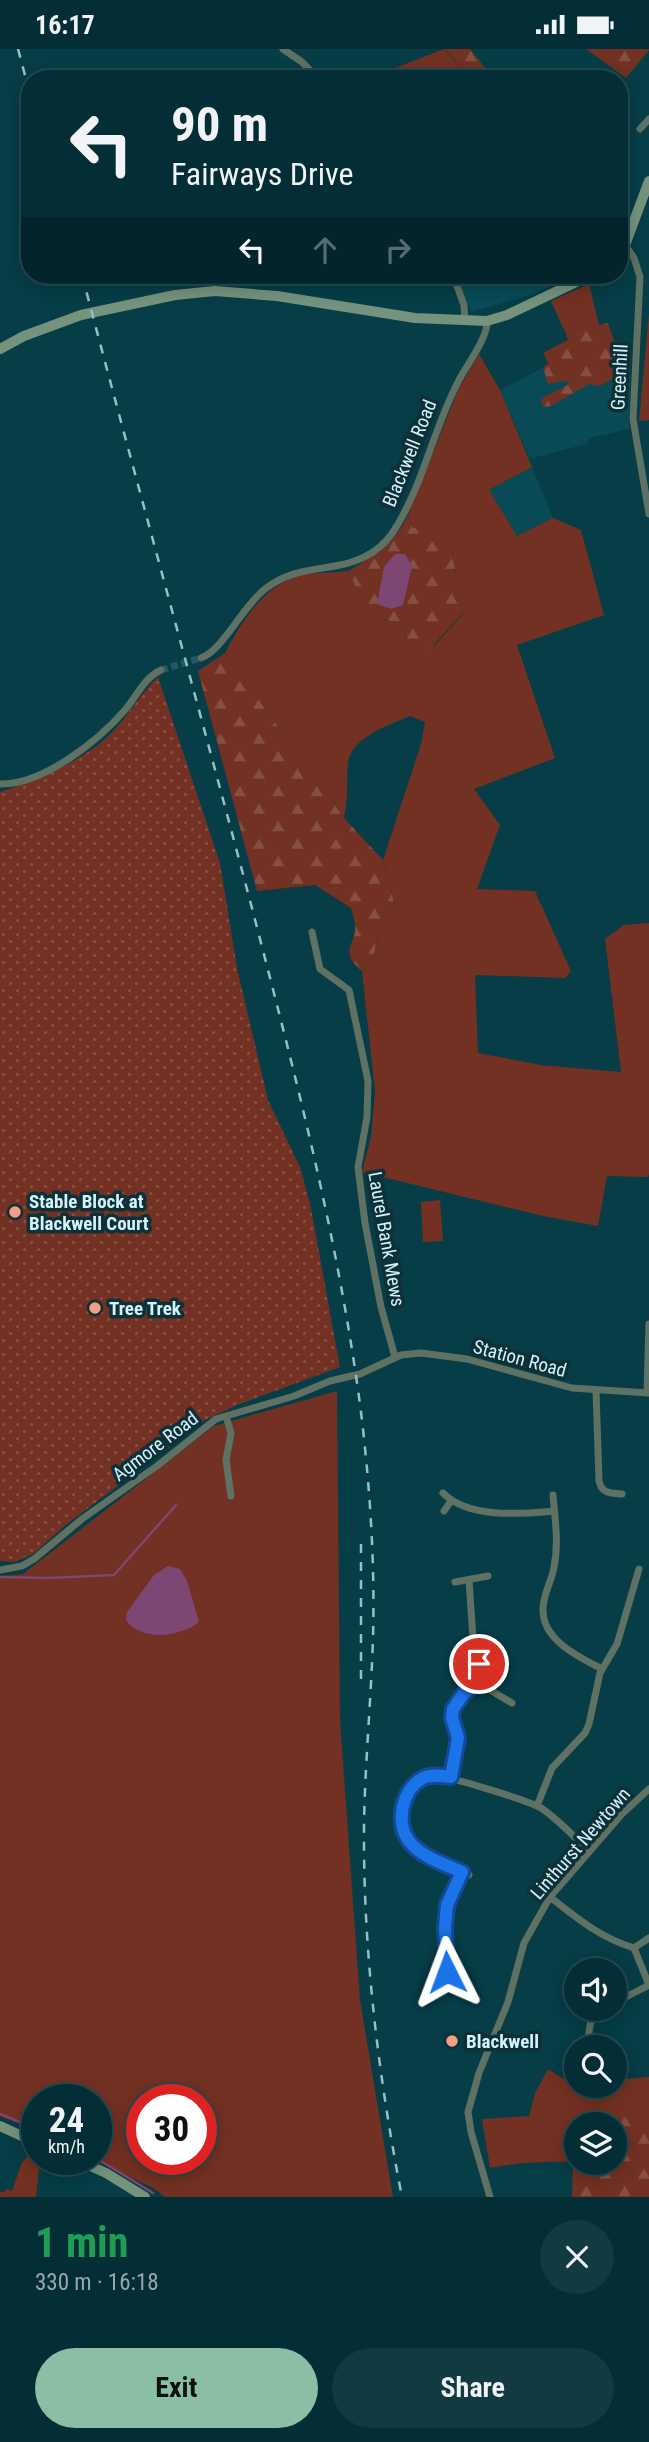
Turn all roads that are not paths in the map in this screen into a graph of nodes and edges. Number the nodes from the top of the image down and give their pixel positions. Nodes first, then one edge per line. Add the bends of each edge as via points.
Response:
1 (283, 49) edge
2 (310, 70) edge
3 (649, 119) edge
4 (640, 129) dead end
5 (649, 181) edge
6 (628, 233) edge
7 (628, 253) edge
8 (456, 284) edge
9 (572, 284) edge
10 (465, 321) junction
11 (487, 321) junction
12 (0, 349) edge
13 (649, 514) edge
14 (201, 658) tunnel mouth
15 (161, 670) tunnel mouth
16 (0, 784) edge
17 (312, 932) dead end
18 (649, 1324) edge
19 (395, 1357) junction
20 (345, 1376) joint
21 (596, 1391) junction
22 (648, 1393) edge
23 (226, 1416) junction
24 (443, 1493) dead end
25 (622, 1494) dead end
26 (553, 1495) dead end
27 (231, 1496) dead end
28 (451, 1501) junction
29 (444, 1511) dead end
30 (554, 1511) junction
31 (0, 1570) edge
32 (649, 1575) edge
33 (488, 1576) dead end
34 (469, 1580) junction
35 (455, 1582) dead end
36 (601, 1669) junction
37 (478, 1683) junction
38 (504, 1698) junction
39 (512, 1703) dead end
40 (498, 1708) dead end
41 (451, 1777) junction
42 (649, 1789) edge
43 (537, 1806) junction
44 (589, 1851) junction
45 (550, 1898) junction
46 (649, 1938) edge
47 (634, 1948) junction
48 (461, 1971) dead end
49 (447, 1972) junction
50 (435, 1973) dead end
51 (649, 1985) edge
52 (627, 1996) edge
53 (0, 2126) edge
54 (21, 2136) edge
55 (109, 2175) edge
56 (145, 2197) edge
57 (490, 2197) edge

1 - 2 street
3 - 4 street
5 - 6 main road
7 - 13 street, Greenhill via 635,258 640,277 633,419
8 - 10 street
9 - 11 main road
10 - 11 main road
10 - 12 main road via 215,291 80,315
11 - 14 street, Blackwell Road via 485,335 455,388 392,535 362,558 297,571 274,581 246,607 213,652
15 - 16 street via 76,754 25,780
17 - 19 street, Laurel Bank Mews via 320,969 349,990 368,1080 358,1167 379,1295
18 - 22 street
19 - 20 street, Station Road
19 - 21 street, Station Road via 421,1353 467,1359 555,1385
20 - 23 street, Agmore Road
21 - 22 street, Station Road
21 - 25 street via 599,1481 606,1493
23 - 27 street via 231,1433 226,1459
23 - 31 street, Agmore Road via 216,1419 34,1559
24 - 28 street
26 - 30 street
28 - 29 street
28 - 30 street via 507,1515
30 - 36 street via 557,1543 542,1611 545,1623 560,1643
32 - 36 street via 638,1571 617,1644
33 - 34 street
34 - 35 street
34 - 37 street
36 - 43 street via 585,1733 552,1769
37 - 38 street
37 - 41 street via 453,1709 458,1738
38 - 39 street
38 - 40 street
41 - 43 street
41 - 49 street via 424,1777 406,1797 402,1815 404,1834 419,1851 465,1873 447,1905
42 - 44 street, Linthurst Newtown
43 - 44 street
44 - 45 street, Linthurst Newtown
45 - 47 street via 591,1929
45 - 57 street, Linthurst Newtown via 524,1943 508,2002 472,2091 471,2132
46 - 47 street
47 - 51 street
48 - 49 street
49 - 50 street
51 - 52 street
53 - 54 main road
55 - 56 main road

